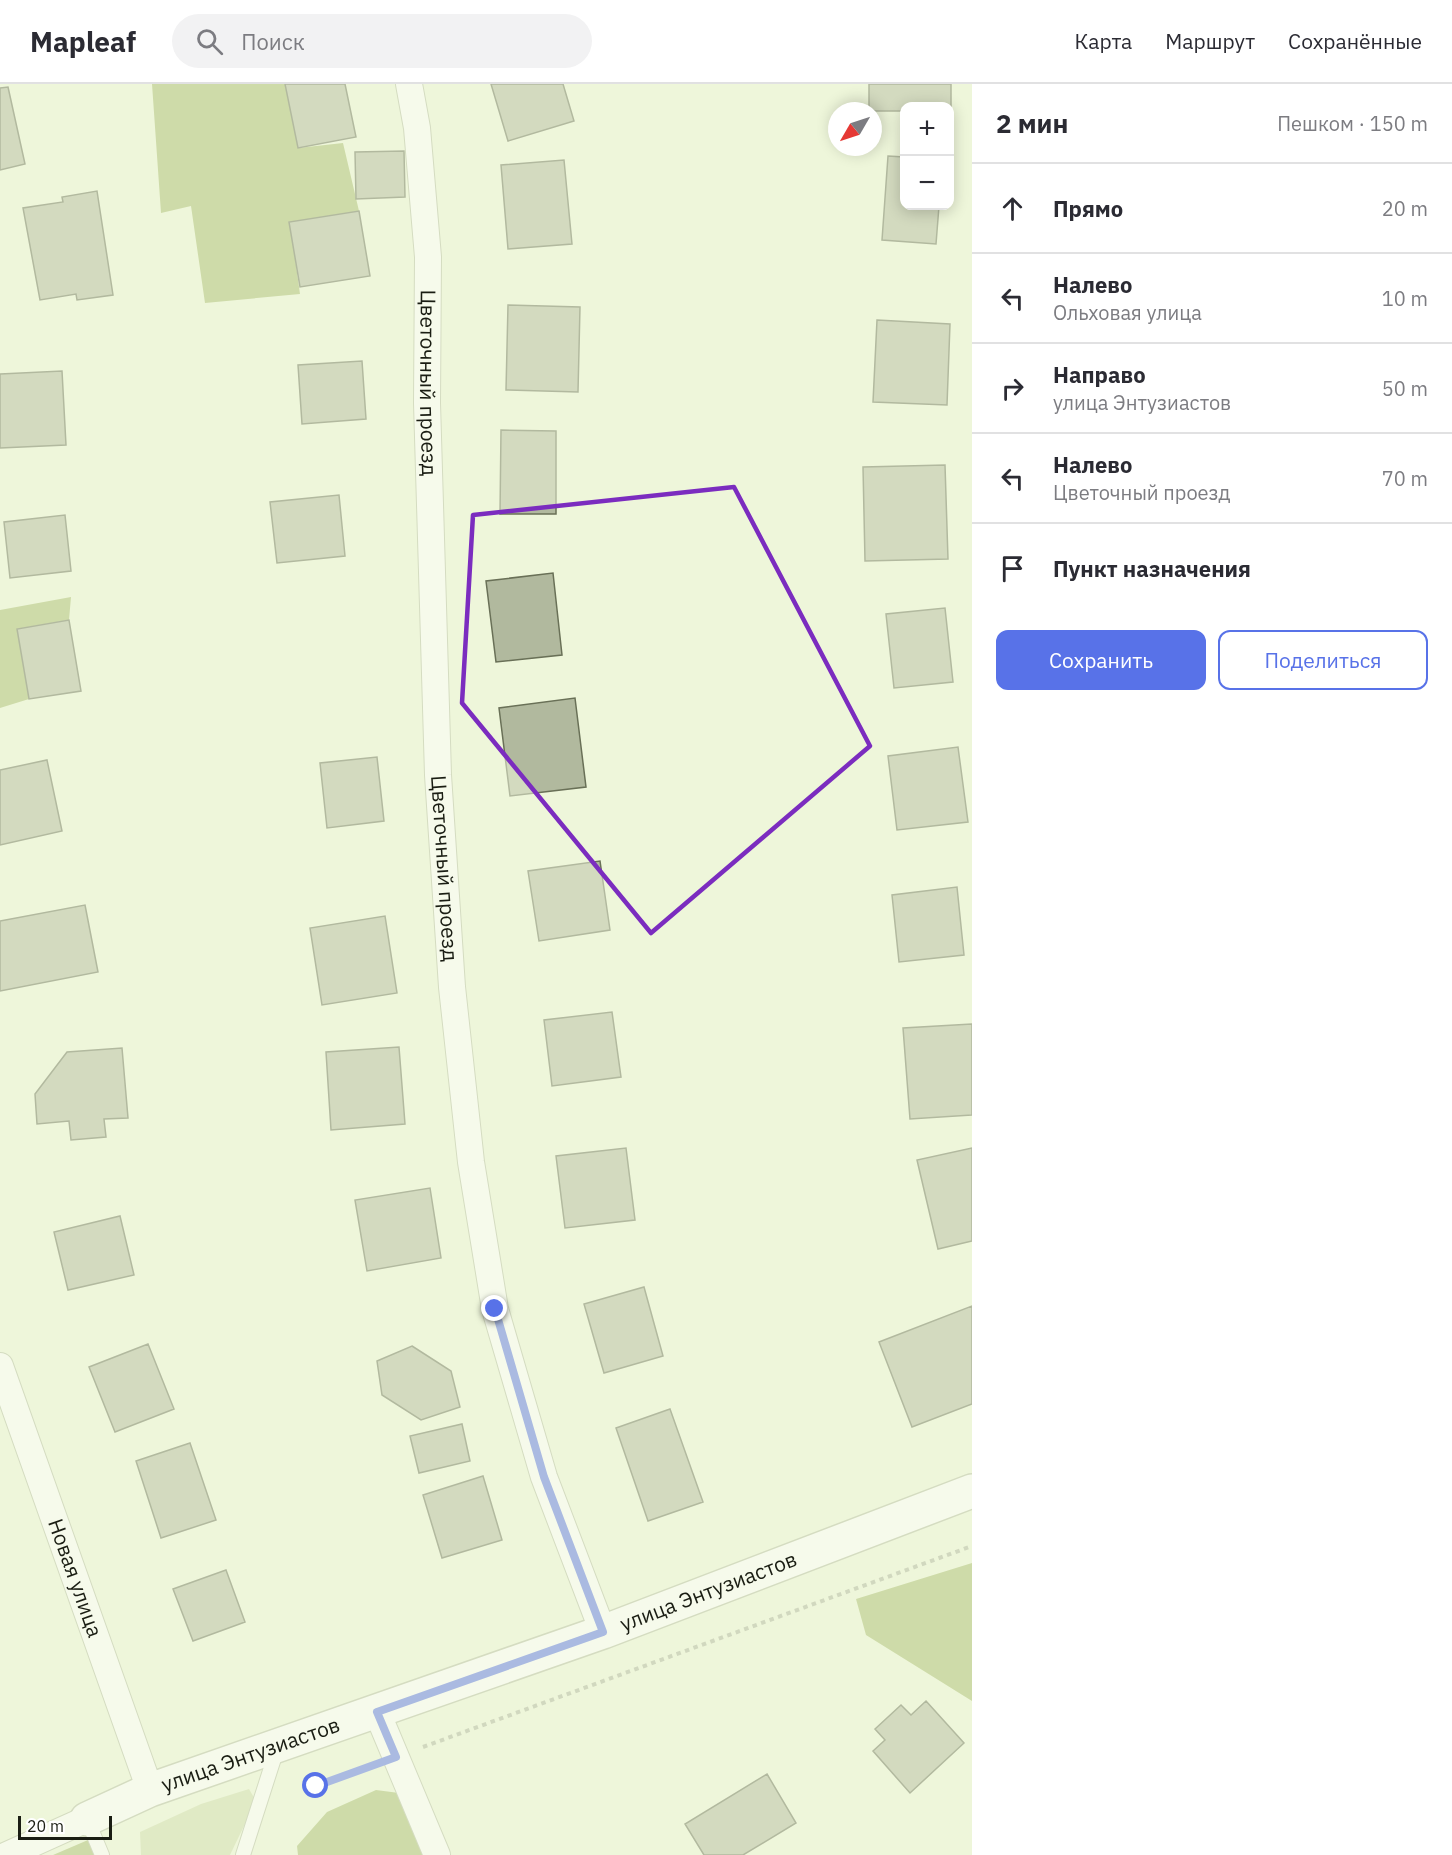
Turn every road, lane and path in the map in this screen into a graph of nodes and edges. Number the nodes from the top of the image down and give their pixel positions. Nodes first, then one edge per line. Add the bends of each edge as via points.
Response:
1 (409, 84) edge
2 (0, 1366) edge
3 (972, 1491) edge
4 (972, 1546) edge
5 (603, 1632) junction
6 (377, 1712) junction
7 (278, 1746) junction
8 (396, 1757) junction
9 (316, 1786) dead end
10 (150, 1790) junction
11 (87, 1819) junction
12 (247, 1852) edge
13 (7, 1855) edge
14 (102, 1855) edge
15 (437, 1855) edge

1 - 5 street, Цветочный проезд via 417,128 428,257 427,403 438,775 453,987 471,1162 495,1309 544,1477
2 - 10 street, Новая улица
3 - 5 street, улица Энтузиастов
4 - 8 path
5 - 6 street, улица Энтузиастов
6 - 7 street, улица Энтузиастов
6 - 8 street
7 - 10 street, улица Энтузиастов
7 - 12 lane
8 - 9 path
8 - 15 street
10 - 11 street, улица Энтузиастов
11 - 13 street, улица Энтузиастов
11 - 14 lane

